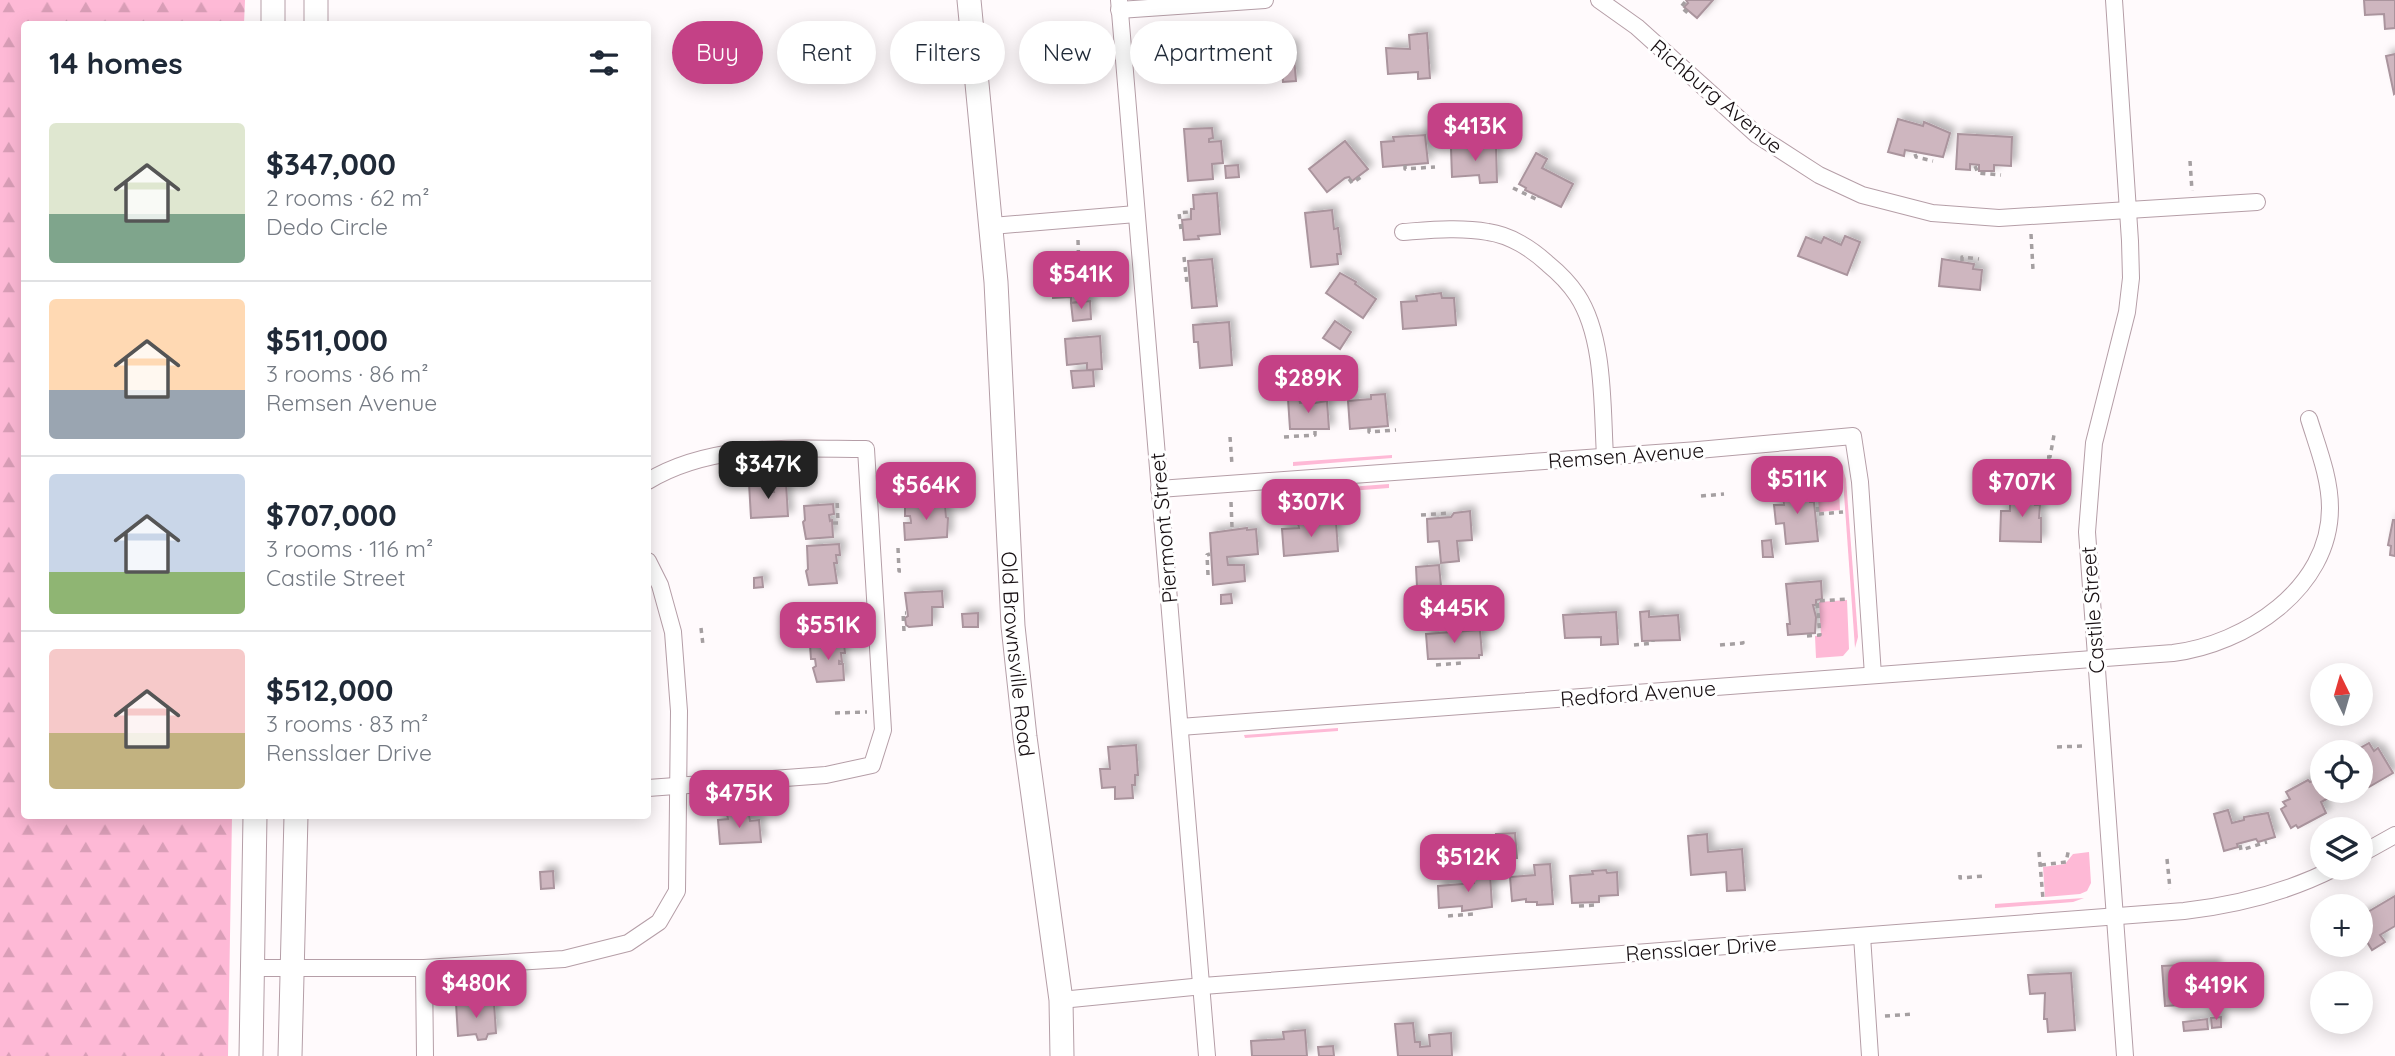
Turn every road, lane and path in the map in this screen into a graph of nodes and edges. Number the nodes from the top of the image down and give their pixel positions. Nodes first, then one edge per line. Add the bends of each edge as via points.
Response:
1 (273, 0) edge
2 (316, 0) edge
3 (969, 0) edge
4 (1265, 0) edge
5 (1599, 0) edge
6 (2114, 0) edge
7 (1685, 2) dead end
8 (1119, 5) edge
9 (1689, 14) dead end
10 (273, 21) edge
11 (316, 21) edge
12 (1915, 154) dead end
13 (1933, 161) dead end
14 (2190, 162) dead end
15 (1405, 166) dead end
16 (1975, 166) dead end
17 (1435, 167) dead end
18 (2001, 175) dead end
19 (1361, 177) dead end
20 (1349, 179) dead end
21 (1513, 188) dead end
22 (2192, 192) dead end
23 (1539, 197) dead end
24 (2257, 202) dead end
25 (2129, 211) junction
26 (1189, 212) dead end
27 (1136, 214) junction
28 (992, 226) junction
29 (1181, 229) dead end
30 (1403, 232) dead end
31 (2031, 234) dead end
32 (1078, 240) dead end
33 (1184, 257) dead end
34 (1979, 259) dead end
35 (1962, 261) dead end
36 (1079, 270) dead end
37 (2033, 270) dead end
38 (1187, 283) dead end
39 (2309, 419) dead end
40 (1369, 428) dead end
41 (1396, 430) dead end
42 (1315, 431) dead end
43 (2054, 435) dead end
44 (1230, 437) dead end
45 (1284, 437) dead end
46 (1605, 456) junction
47 (2047, 457) dead end
48 (1232, 465) dead end
49 (651, 480) edge
50 (1800, 483) dead end
51 (1159, 489) junction
52 (1724, 494) dead end
53 (1701, 496) dead end
54 (837, 499) dead end
55 (1231, 502) dead end
56 (1843, 512) dead end
57 (1450, 513) dead end
58 (1421, 516) dead end
59 (833, 523) dead end
60 (1233, 527) dead end
61 (898, 548) dead end
62 (1210, 554) dead end
63 (651, 567) edge
64 (904, 571) dead end
65 (1208, 575) dead end
66 (1849, 599) dead end
67 (864, 613) dead end
68 (906, 613) dead end
69 (846, 614) dead end
70 (701, 628) dead end
71 (904, 631) dead end
72 (1807, 636) dead end
73 (1742, 639) dead end
74 (1653, 641) dead end
75 (1634, 645) dead end
76 (1720, 645) dead end
77 (705, 646) dead end
78 (2095, 659) junction
79 (1462, 660) dead end
80 (1436, 665) dead end
81 (1873, 675) junction
82 (869, 712) dead end
83 (835, 713) dead end
84 (1180, 727) junction
85 (2083, 746) dead end
86 (2057, 747) dead end
87 (678, 785) junction
88 (651, 788) edge
89 (255, 819) edge
90 (296, 819) edge
91 (2395, 835) edge
92 (2267, 842) dead end
93 (2239, 845) dead end
94 (2373, 847) edge
95 (2069, 848) dead end
96 (2039, 852) dead end
97 (2167, 859) dead end
98 (2040, 865) junction
99 (1960, 874) dead end
100 (1984, 876) dead end
101 (2310, 879) edge
102 (2170, 889) dead end
103 (2043, 899) dead end
104 (1595, 902) dead end
105 (1579, 906) dead end
106 (1473, 911) dead end
107 (1448, 916) dead end
108 (2114, 918) junction
109 (1862, 936) junction
110 (254, 968) junction
111 (293, 968) junction
112 (424, 968) junction
113 (1203, 986) junction
114 (1061, 1000) junction
115 (1914, 1014) dead end
116 (1885, 1016) dead end
117 (251, 1056) edge
118 (290, 1056) edge
119 (425, 1056) edge
120 (1062, 1056) edge
121 (1208, 1056) edge
122 (1870, 1056) edge
123 (2125, 1056) edge

1 - 10 street
2 - 11 street
3 - 28 street, Old Brownsville Road
4 - 8 street
5 - 25 street, Richburg Avenue via 1637,27 1757,135 1819,175 1861,195 1964,217
6 - 25 street, Castile Street
7 - 9 path via 1681,7
8 - 27 street, Piermont Street
12 - 13 path
14 - 22 path
15 - 17 path
16 - 18 path via 1978,173
19 - 20 path via 1352,183
21 - 23 path
24 - 25 street, Richburg Avenue
25 - 78 street, Castile Street via 2127,312 2094,443 2088,498
26 - 29 path via 1179,213
27 - 28 street
27 - 51 street, Piermont Street
28 - 114 street, Old Brownsville Road via 1013,626
30 - 46 street via 1490,232 1531,250 1560,274 1578,297 1592,335 1599,365
31 - 37 path
32 - 36 path
33 - 38 path
34 - 35 path via 1962,257
39 - 78 street, Redford Avenue via 2328,482 2330,510 2318,557 2295,592 2243,631 2214,645
40 - 41 path via 1369,432
42 - 45 path via 1315,435
43 - 47 path
44 - 48 path
46 - 51 street, Remsen Avenue
46 - 81 street, Remsen Avenue via 1853,436
49 - 87 street via 716,454 866,449 883,730 872,765 826,775
50 - 56 path via 1815,482 1817,514
51 - 84 street, Piermont Street
52 - 53 path
54 - 59 path via 838,523
55 - 60 path
57 - 58 path
61 - 64 path via 899,571
62 - 65 path via 1206,555
63 - 87 street via 675,647
66 - 72 path via 1817,601 1819,635
67 - 69 path
68 - 71 path via 902,613
70 - 77 path
73 - 76 path via 1743,643
74 - 75 path
78 - 81 street, Redford Avenue
78 - 108 street, Castile Street
79 - 80 path
81 - 84 street, Redford Avenue
82 - 83 path
84 - 113 street, Piermont Street
85 - 86 path
87 - 88 street
87 - 112 street via 677,891 659,922 628,943 578,957
89 - 110 street
90 - 111 street
91 - 94 street
92 - 93 path via 2241,850
95 - 98 path via 2066,862
96 - 98 path
97 - 102 path
98 - 103 path
99 - 100 path
101 - 108 street, Rensslaer Drive via 2230,904
104 - 105 path
106 - 107 path
108 - 109 street, Rensslaer Drive
108 - 123 street, Castile Street
109 - 113 street, Rensslaer Drive
109 - 122 street
110 - 111 street
110 - 117 street
111 - 112 street
111 - 118 street
112 - 119 street
113 - 114 street, Rensslaer Drive
113 - 121 street, Piermont Street
114 - 120 street, Old Brownsville Road
115 - 116 path

